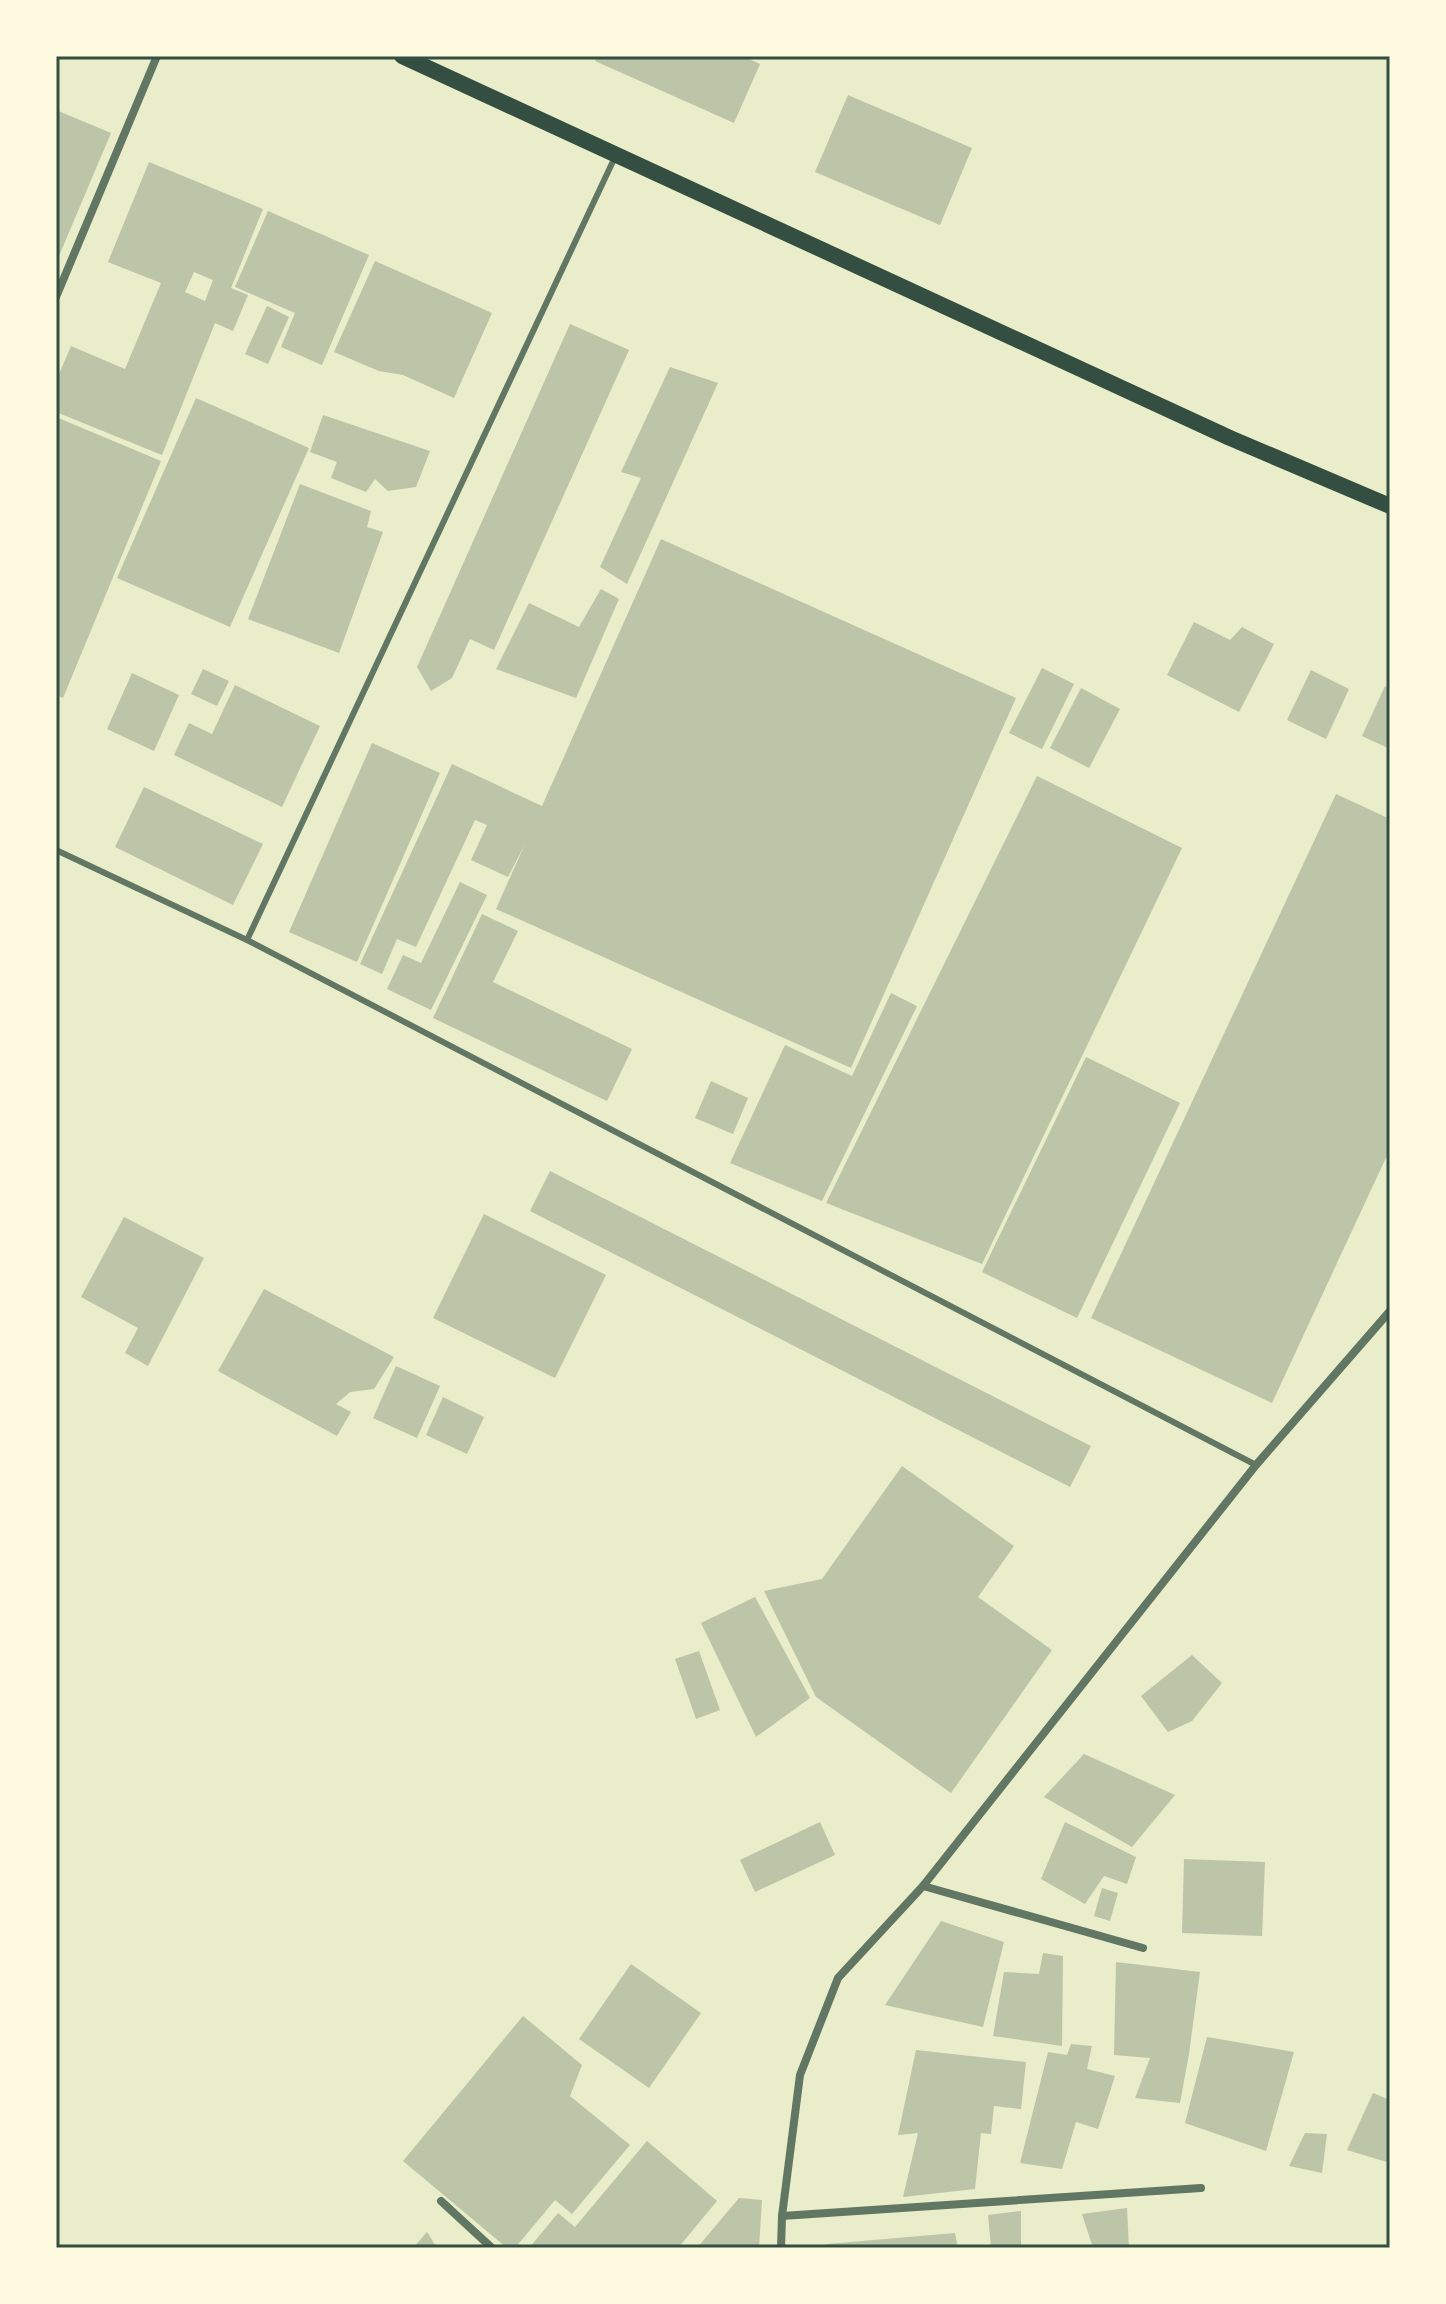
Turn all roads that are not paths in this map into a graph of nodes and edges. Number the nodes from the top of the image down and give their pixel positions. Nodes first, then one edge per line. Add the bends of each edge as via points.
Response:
1 (157, 56) edge
2 (402, 56) edge
3 (616, 154) junction
4 (56, 297) edge
5 (1390, 506) edge
6 (56, 850) edge
7 (247, 940) junction
8 (1390, 1311) edge
9 (1256, 1465) junction
10 (923, 1886) junction
11 (1143, 1948) dead end
12 (1201, 2188) dead end
13 (441, 2201) dead end
14 (782, 2216) junction
15 (492, 2248) edge
16 (781, 2248) edge

1 - 4 street
2 - 3 main road
3 - 5 main road via 1230,438
3 - 7 lane
6 - 7 lane
7 - 9 lane
8 - 9 street
9 - 10 street
10 - 11 street
10 - 14 street via 838,1978 800,2075
12 - 14 street
13 - 15 street
14 - 16 street

